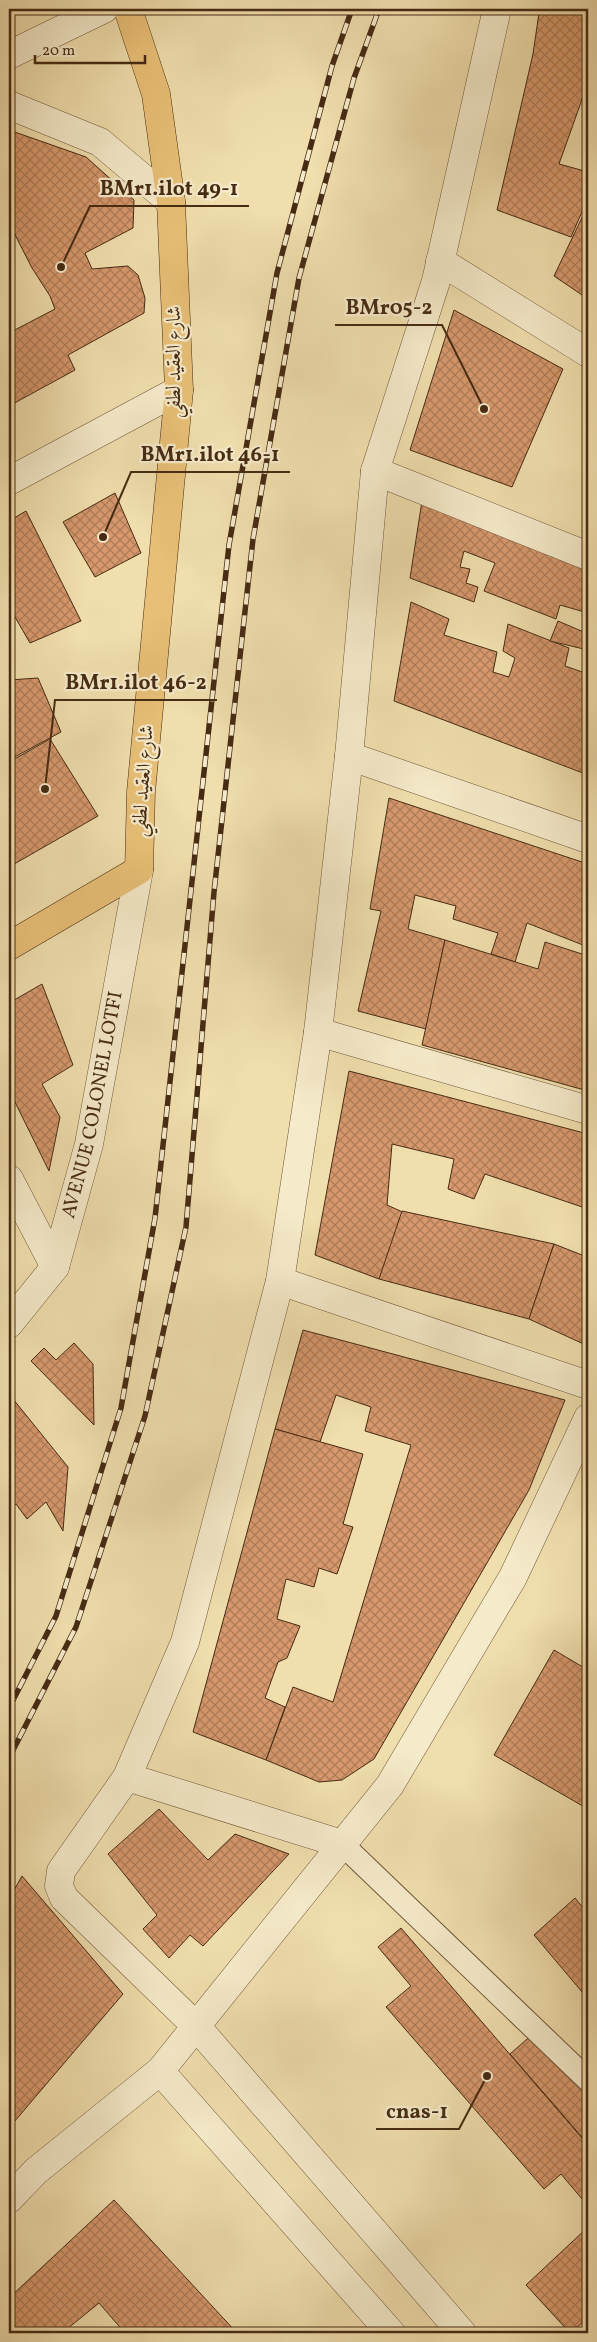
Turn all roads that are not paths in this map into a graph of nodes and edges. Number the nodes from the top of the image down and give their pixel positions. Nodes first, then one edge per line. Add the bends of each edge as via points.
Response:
1 (104, 9) edge
2 (128, 9) edge
3 (497, 9) edge
4 (9, 55) edge
5 (9, 105) edge
6 (171, 202) junction
7 (440, 261) junction
8 (588, 353) edge
9 (179, 390) junction
10 (375, 471) junction
11 (9, 481) edge
12 (588, 556) edge
13 (349, 756) junction
14 (588, 839) edge
15 (139, 870) junction
16 (9, 946) edge
17 (318, 1032) junction
18 (588, 1110) edge
19 (9, 1179) edge
20 (55, 1267) junction
21 (280, 1281) junction
22 (9, 1324) edge
23 (588, 1385) edge
24 (588, 1418) edge
25 (127, 1777) junction
26 (342, 1844) junction
27 (196, 2026) junction
28 (160, 2071) junction
29 (588, 2080) edge
30 (9, 2199) edge
31 (391, 2333) edge
32 (462, 2333) edge

1 - 4 street
2 - 6 main road, شارع العقيد لطفي via 156,94
3 - 7 street
5 - 6 street via 100,142
6 - 9 main road, شارع العقيد لطفي
7 - 8 street
7 - 10 street
9 - 11 street
9 - 15 main road, شارع العقيد لطفي via 141,792
10 - 12 street
10 - 13 street
13 - 14 street
13 - 17 street
15 - 16 main road
15 - 20 street, AVENUE COLONEL LOTFI via 89,1144
17 - 18 street
17 - 21 street
19 - 20 street
20 - 22 street, AVENUE COLONEL LOTFI
21 - 23 street
21 - 25 street via 185,1642
24 - 26 street via 513,1577 390,1785
25 - 26 street
25 - 27 street via 61,1871 59,1886 64,1898
26 - 27 street
26 - 29 lane
27 - 28 street
27 - 32 street
28 - 30 street via 36,2171
28 - 31 street

